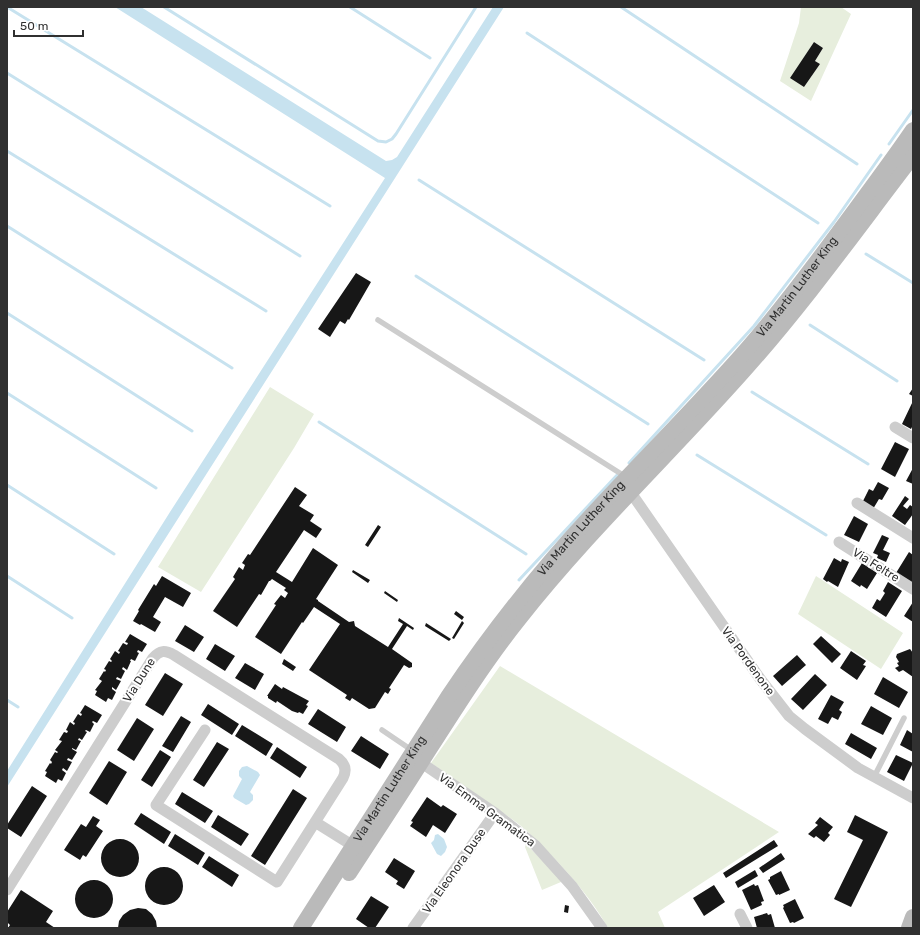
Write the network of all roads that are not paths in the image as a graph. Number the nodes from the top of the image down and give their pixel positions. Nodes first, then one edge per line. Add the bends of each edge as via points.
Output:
1 (913, 130) edge
2 (907, 161) edge
3 (378, 320) dead end
4 (896, 426) dead end
5 (913, 438) edge
6 (627, 484) junction
7 (857, 503) dead end
8 (913, 538) edge
9 (839, 542) dead end
10 (913, 589) edge
11 (904, 718) dead end
12 (205, 730) dead end
13 (382, 730) dead end
14 (418, 756) junction
15 (874, 777) junction
16 (384, 798) junction
17 (913, 798) edge
18 (494, 813) junction
19 (315, 822) junction
20 (347, 842) junction
21 (7, 890) edge
22 (319, 899) junction
23 (740, 914) dead end
24 (913, 917) edge
25 (301, 928) edge
26 (313, 928) edge
27 (413, 928) edge
28 (602, 928) edge
29 (747, 928) edge
30 (909, 928) edge

1 - 2 main road, Via Martin Luther King
2 - 6 main road, Via Martin Luther King via 802,302 748,367 676,445
3 - 6 lane
4 - 5 street
6 - 14 main road, Via Martin Luther King via 489,658
6 - 15 street, Via Pordenone via 761,680 790,716 858,768
7 - 8 street
9 - 10 street, Via Feltre
11 - 15 lane
12 - 19 street, Via Dune via 156,805 277,882
13 - 14 lane
14 - 16 main road, Via Martin Luther King
14 - 18 street, Via Emma Gramatica via 426,766
14 - 26 main road, Via Martin Luther King
15 - 17 street, Via Pordenone
16 - 20 street via 364,818
16 - 22 main road, Via Martin Luther King
18 - 27 street, Via Eleonora Duse
18 - 28 street, Via Emma Gramatica via 535,844 572,886
19 - 20 street
19 - 21 street, Via Dune via 345,774 342,761 163,650 153,658
20 - 22 street
22 - 25 main road, Via Martin Luther King
23 - 29 street
24 - 30 main road

